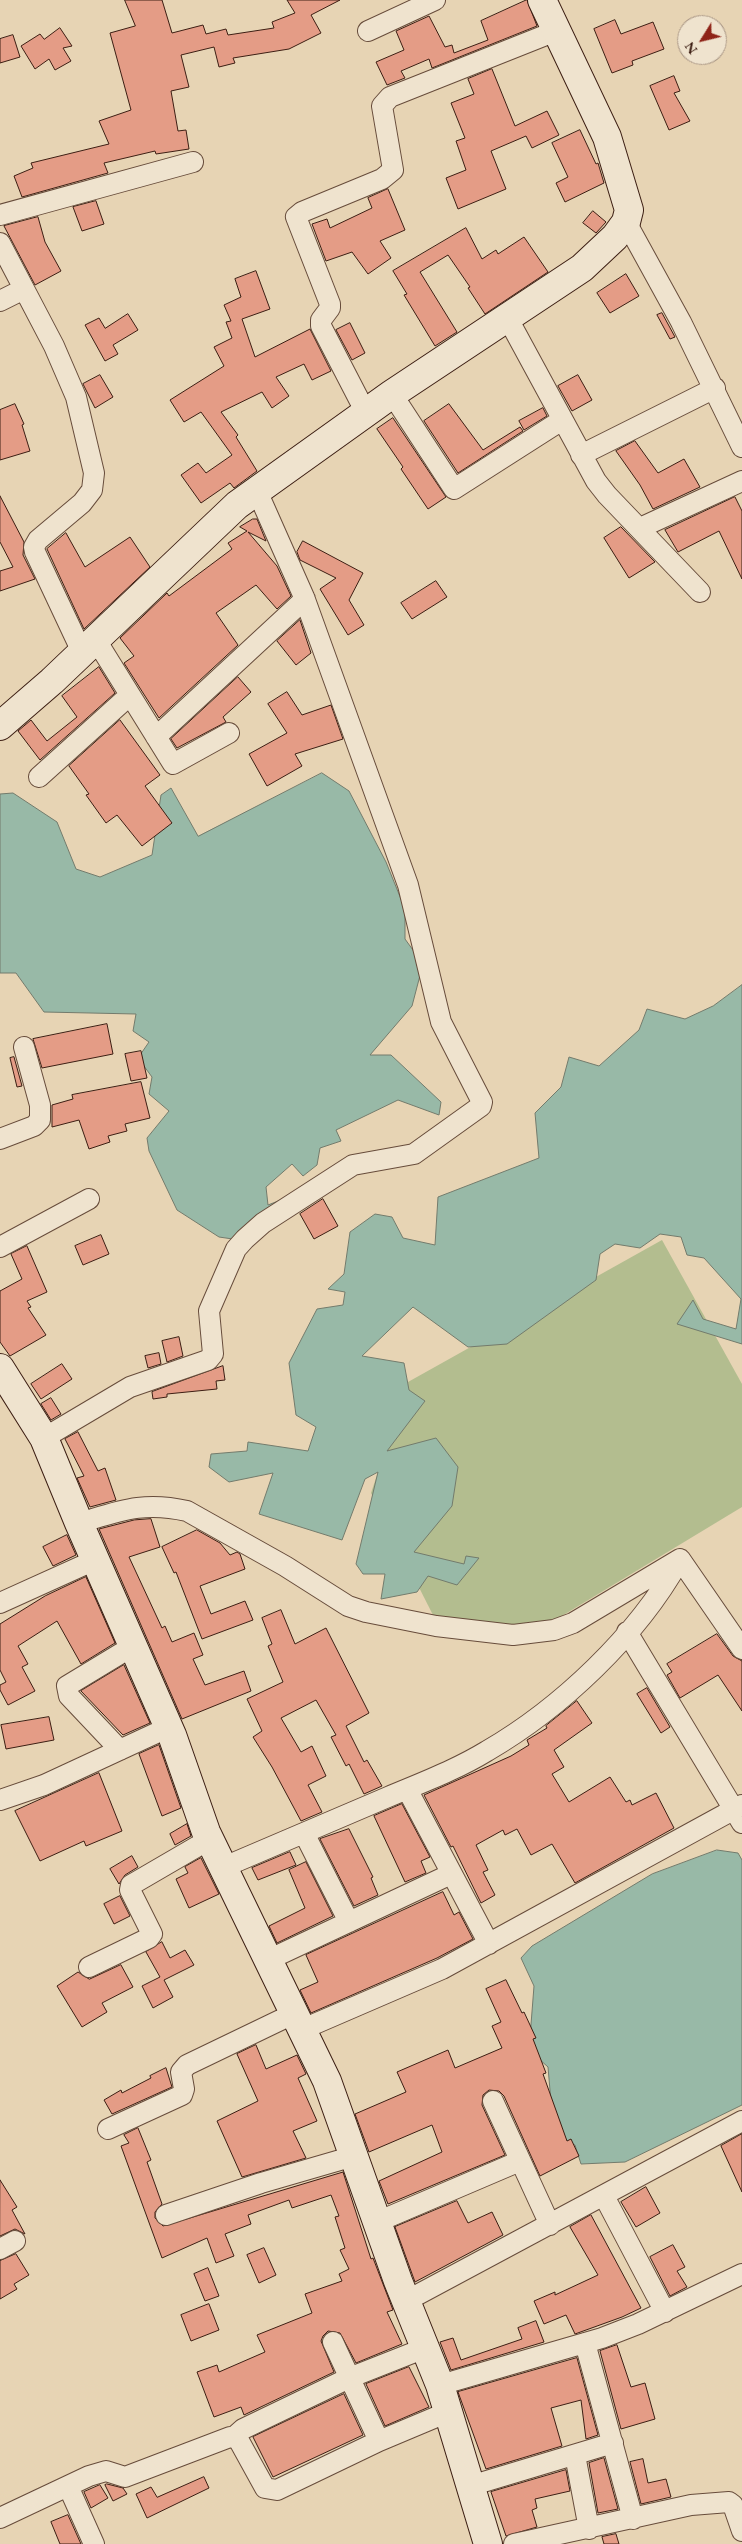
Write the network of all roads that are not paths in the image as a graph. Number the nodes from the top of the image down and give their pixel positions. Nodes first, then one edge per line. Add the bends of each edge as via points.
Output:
1 (435, 0) edge
2 (542, 0) edge
3 (368, 31) dead end
4 (556, 31) junction
5 (193, 162) dead end
6 (0, 215) edge
7 (626, 222) junction
8 (0, 243) edge
9 (24, 289) junction
10 (0, 301) edge
11 (507, 317) junction
12 (715, 388) junction
13 (392, 394) junction
14 (366, 413) junction
15 (562, 420) junction
16 (742, 447) edge
17 (581, 455) junction
18 (742, 481) edge
19 (257, 491) junction
20 (640, 528) junction
21 (700, 592) dead end
22 (305, 599) junction
23 (89, 646) junction
24 (130, 695) junction
25 (0, 726) edge
26 (229, 733) dead end
27 (156, 737) junction
28 (39, 777) dead end
29 (24, 1047) dead end
30 (0, 1139) edge
31 (89, 1199) dead end
32 (0, 1247) edge
33 (0, 1368) edge
34 (44, 1438) junction
35 (79, 1523) junction
36 (681, 1556) junction
37 (96, 1560) junction
38 (0, 1603) edge
39 (627, 1632) junction
40 (133, 1646) junction
41 (742, 1649) edge
42 (167, 1728) junction
43 (120, 1750) junction
44 (406, 1789) junction
45 (0, 1800) edge
46 (739, 1813) edge
47 (304, 1833) junction
48 (210, 1839) junction
49 (224, 1867) junction
50 (451, 1874) junction
51 (349, 1922) junction
52 (488, 1944) junction
53 (270, 1959) junction
54 (89, 1967) dead end
55 (299, 2021) junction
56 (492, 2101) dead end
57 (742, 2121) edge
58 (108, 2129) dead end
59 (354, 2156) junction
60 (520, 2162) junction
61 (604, 2196) junction
62 (166, 2216) dead end
63 (377, 2222) junction
64 (550, 2225) junction
65 (742, 2274) edge
66 (406, 2301) junction
67 (665, 2312) junction
68 (333, 2342) dead end
69 (585, 2343) junction
70 (425, 2348) junction
71 (349, 2378) junction
72 (440, 2385) junction
73 (448, 2412) junction
74 (234, 2437) junction
75 (379, 2441) junction
76 (613, 2443) junction
77 (575, 2455) junction
78 (68, 2486) junction
79 (470, 2486) junction
80 (0, 2518) edge
81 (634, 2519) junction
82 (589, 2529) junction
83 (742, 2531) edge
84 (484, 2543) edge
85 (94, 2544) edge
86 (514, 2544) edge

1 - 3 street
2 - 4 main road
4 - 7 main road via 607,137 629,210
4 - 14 street via 390,97 382,106 393,170 382,179 296,217 330,304 321,326
5 - 6 street
7 - 11 main road via 582,268
7 - 12 street
8 - 9 street
9 - 10 street
9 - 23 street via 76,397 94,473 92,490 82,503 38,540 34,552
11 - 13 main road
11 - 15 street
12 - 16 street
12 - 17 street
13 - 14 main road
13 - 15 street via 454,489
14 - 19 main road
15 - 17 street
17 - 20 street via 607,495
18 - 20 street
19 - 22 street
19 - 23 main road via 237,505
20 - 21 street
22 - 27 street
22 - 34 street via 408,885 441,1022 482,1102 419,1152 352,1165 245,1238 236,1249 209,1311 213,1354 208,1360 130,1387
23 - 24 street
23 - 25 main road
24 - 27 street
24 - 28 street
26 - 27 street via 175,764
29 - 30 street via 40,1105 40,1120 34,1126
31 - 32 street
33 - 34 main road
34 - 35 main road
35 - 36 street via 135,1506 187,1511 348,1606 436,1626 513,1635 545,1632 573,1623
35 - 37 main road
36 - 39 street via 661,1593
36 - 41 street
37 - 38 street
37 - 40 main road
39 - 44 street via 603,1661 534,1720 487,1752
39 - 46 street
40 - 42 main road
40 - 43 street via 67,1686 69,1696
42 - 43 street
42 - 48 main road
43 - 45 street via 44,1785
44 - 47 street
44 - 50 street
46 - 52 street
47 - 49 street
47 - 51 street
48 - 49 main road
48 - 54 street via 131,1885 130,1890 152,1934
49 - 53 main road
50 - 51 street
50 - 52 street
51 - 53 street
52 - 55 street via 442,1969
53 - 55 main road
55 - 58 street via 187,2065 181,2072 182,2094
55 - 59 main road via 327,2081
56 - 60 street
57 - 61 street
59 - 62 street via 261,2183
59 - 63 main road
60 - 63 street
60 - 64 street
61 - 64 street
61 - 67 street
63 - 66 main road
64 - 66 street
65 - 67 street
66 - 70 main road
67 - 69 street
68 - 71 street
69 - 72 street
69 - 76 street
70 - 71 street
70 - 72 main road
71 - 74 street via 243,2428
71 - 75 street
72 - 73 main road
73 - 75 street
73 - 79 main road
74 - 75 street via 265,2488 272,2490 322,2470
74 - 78 street via 125,2477 103,2471
76 - 77 street
76 - 81 street
77 - 79 street
77 - 82 street
78 - 80 street
78 - 85 street
79 - 84 main road
81 - 82 street
81 - 83 street via 691,2505 729,2502 734,2507
82 - 86 street

